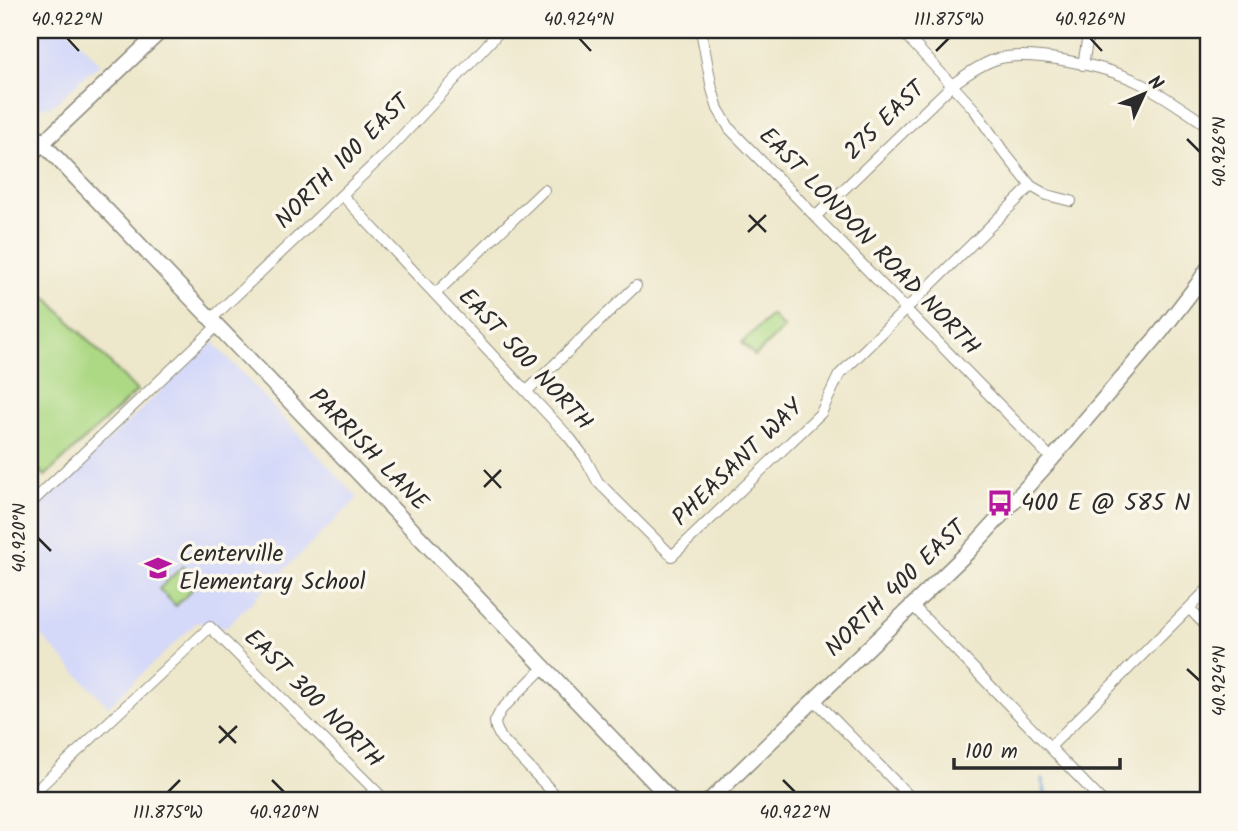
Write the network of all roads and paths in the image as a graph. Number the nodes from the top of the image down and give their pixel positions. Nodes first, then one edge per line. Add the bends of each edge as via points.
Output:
1 (162, 30) edge
2 (501, 30) edge
3 (701, 30) edge
4 (901, 30) edge
5 (1089, 30) edge
6 (1083, 65) junction
7 (953, 84) junction
8 (1208, 126) edge
9 (30, 130) edge
10 (42, 143) junction
11 (30, 155) edge
12 (1031, 186) junction
13 (544, 190) dead end
14 (342, 195) junction
15 (1071, 201) dead end
16 (815, 217) junction
17 (1208, 268) edge
18 (636, 286) dead end
19 (435, 294) junction
20 (905, 310) junction
21 (214, 323) junction
22 (527, 391) junction
23 (1052, 459) junction
24 (30, 504) edge
25 (672, 556) joint
26 (1208, 589) edge
27 (914, 606) junction
28 (1189, 608) junction
29 (1208, 628) edge
30 (544, 667) junction
31 (814, 699) junction
32 (1050, 747) junction
33 (375, 790) junction
34 (30, 796) edge
35 (363, 801) edge
36 (386, 801) edge
37 (561, 801) edge
38 (672, 801) edge
39 (709, 801) edge
40 (914, 801) edge
41 (1102, 801) edge

1 - 10 street
2 - 14 street, NORTH 100 EAST
3 - 16 street, EAST LONDON ROAD NORTH via 712,89 730,129
4 - 7 street
5 - 6 street
6 - 7 street, 275 EAST via 1023,55 996,59
6 - 8 street, 275 EAST via 1139,82
7 - 12 street
7 - 16 street, 275 EAST
9 - 10 street, PARRISH LANE
10 - 11 street
10 - 21 street, PARRISH LANE
12 - 15 street
12 - 20 street, PHEASANT WAY
13 - 19 street
14 - 19 street, EAST 500 NORTH
14 - 21 street, NORTH 100 EAST
16 - 20 street, EAST LONDON ROAD NORTH
17 - 23 street, NORTH 400 EAST via 1160,333
18 - 22 street
19 - 22 street, EAST 500 NORTH
20 - 23 street, EAST LONDON ROAD NORTH
20 - 25 street, PHEASANT WAY via 839,375 821,412
21 - 24 street, NORTH 100 EAST
21 - 30 street, PARRISH LANE
22 - 25 street, EAST 500 NORTH via 569,437 598,482
23 - 27 street, NORTH 400 EAST
26 - 28 street
27 - 31 street, NORTH 400 EAST
27 - 32 street
28 - 29 street
28 - 32 street
30 - 37 street via 504,706 495,722 504,742
30 - 38 street, PARRISH LANE
31 - 39 street, NORTH 400 EAST
31 - 40 street
32 - 41 street
33 - 34 street, EAST 300 NORTH via 210,627
33 - 35 street
33 - 36 street, EAST 300 NORTH

